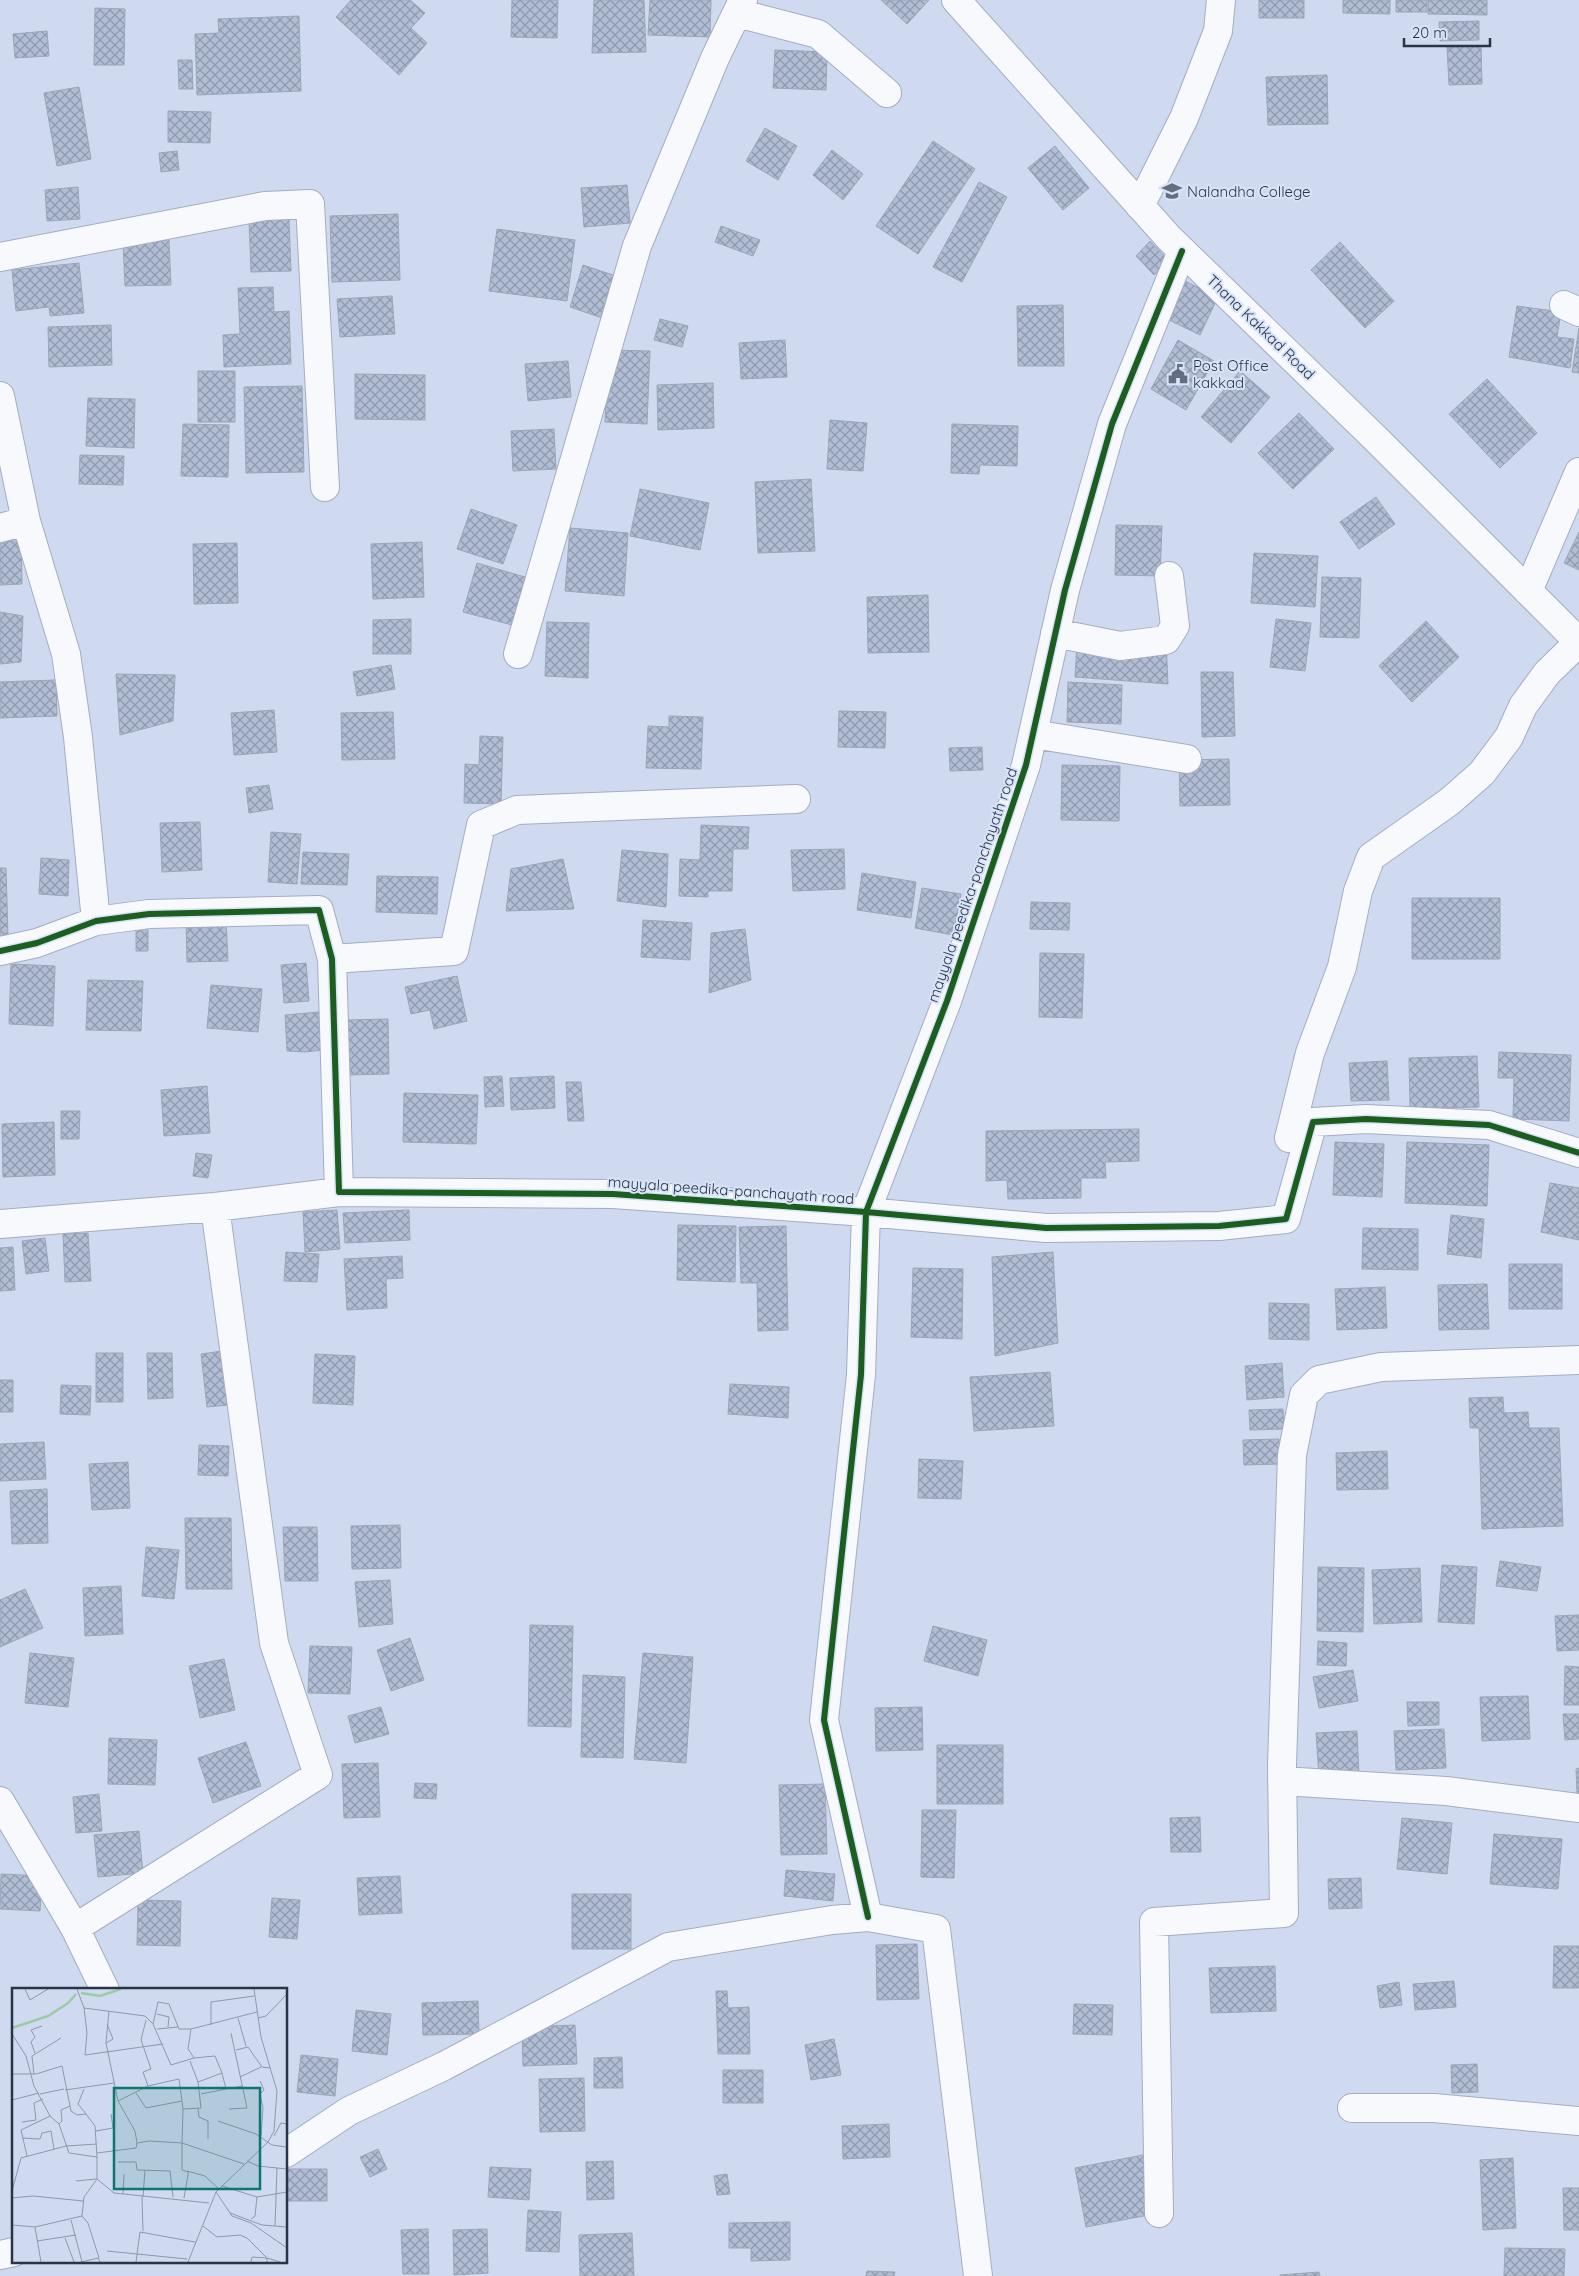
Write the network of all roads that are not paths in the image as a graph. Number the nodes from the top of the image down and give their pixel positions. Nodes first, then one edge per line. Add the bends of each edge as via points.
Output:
1 (956, 0) edge
2 (1221, 0) edge
3 (740, 7) edge
4 (887, 93) dead end
5 (1140, 206) junction
6 (1182, 251) junction
7 (0, 257) edge
8 (0, 396) edge
9 (1579, 472) edge
10 (325, 487) dead end
11 (13, 525) edge
12 (1169, 576) dead end
13 (1528, 592) junction
14 (1055, 633) junction
15 (1579, 642) edge
16 (518, 654) dead end
17 (1033, 734) junction
18 (1187, 759) dead end
19 (796, 799) dead end
20 (96, 921) junction
21 (0, 951) edge
22 (332, 959) junction
23 (1313, 1122) junction
24 (1579, 1153) edge
25 (339, 1192) junction
26 (215, 1207) junction
27 (866, 1212) junction
28 (0, 1224) edge
29 (1579, 1360) edge
30 (1282, 1781) junction
31 (0, 1801) edge
32 (1579, 1808) edge
33 (868, 1917) junction
34 (76, 1928) junction
35 (104, 1988) edge
36 (1352, 2108) dead end
37 (1579, 2121) edge
38 (288, 2152) edge
39 (1159, 2213) dead end
40 (978, 2276) edge

1 - 5 street, Thana Kakkad Road
2 - 5 street via 1218,31 1184,118
3 - 4 street via 818,34
3 - 16 street via 714,58 637,246
5 - 6 street, Thana Kakkad Road
6 - 13 street, Thana Kakkad Road
6 - 14 street, mayyala peedika-panchayath road via 1112,424
7 - 10 street via 264,206 310,204
8 - 11 street
9 - 13 street
11 - 20 street via 66,654 78,737
12 - 14 street via 1174,626 1166,640 1120,646
13 - 15 street, Thana Kakkad Road
14 - 17 street, mayyala peedika-panchayath road
15 - 23 street via 1547,673 1523,706 1510,737 1482,773 1449,802 1371,857 1358,891 1342,967 1310,1053 1289,1138
17 - 18 street
17 - 27 street, mayyala peedika-panchayath road via 1026,765 947,1001
19 - 22 street via 518,810 482,825 454,951
20 - 21 street via 37,943
20 - 22 street via 149,914 320,910
22 - 25 street
23 - 24 street via 1366,1119 1489,1125
23 - 27 street via 1286,1218 1219,1226 1046,1228
25 - 26 street, mayyala peedika-panchayath road
25 - 27 street, mayyala peedika-panchayath road via 613,1194
26 - 28 street, mayyala peedika-panchayath road
26 - 34 street via 274,1643 318,1775
27 - 33 street via 861,1375 824,1720
29 - 30 street via 1381,1367 1318,1380 1304,1395 1292,1455
30 - 32 street via 1446,1790
30 - 39 street via 1284,1913 1154,1922
31 - 34 street
33 - 38 street via 668,1947 444,2066 349,2111
33 - 40 street via 936,1929
34 - 35 street
36 - 37 street via 1434,2108

